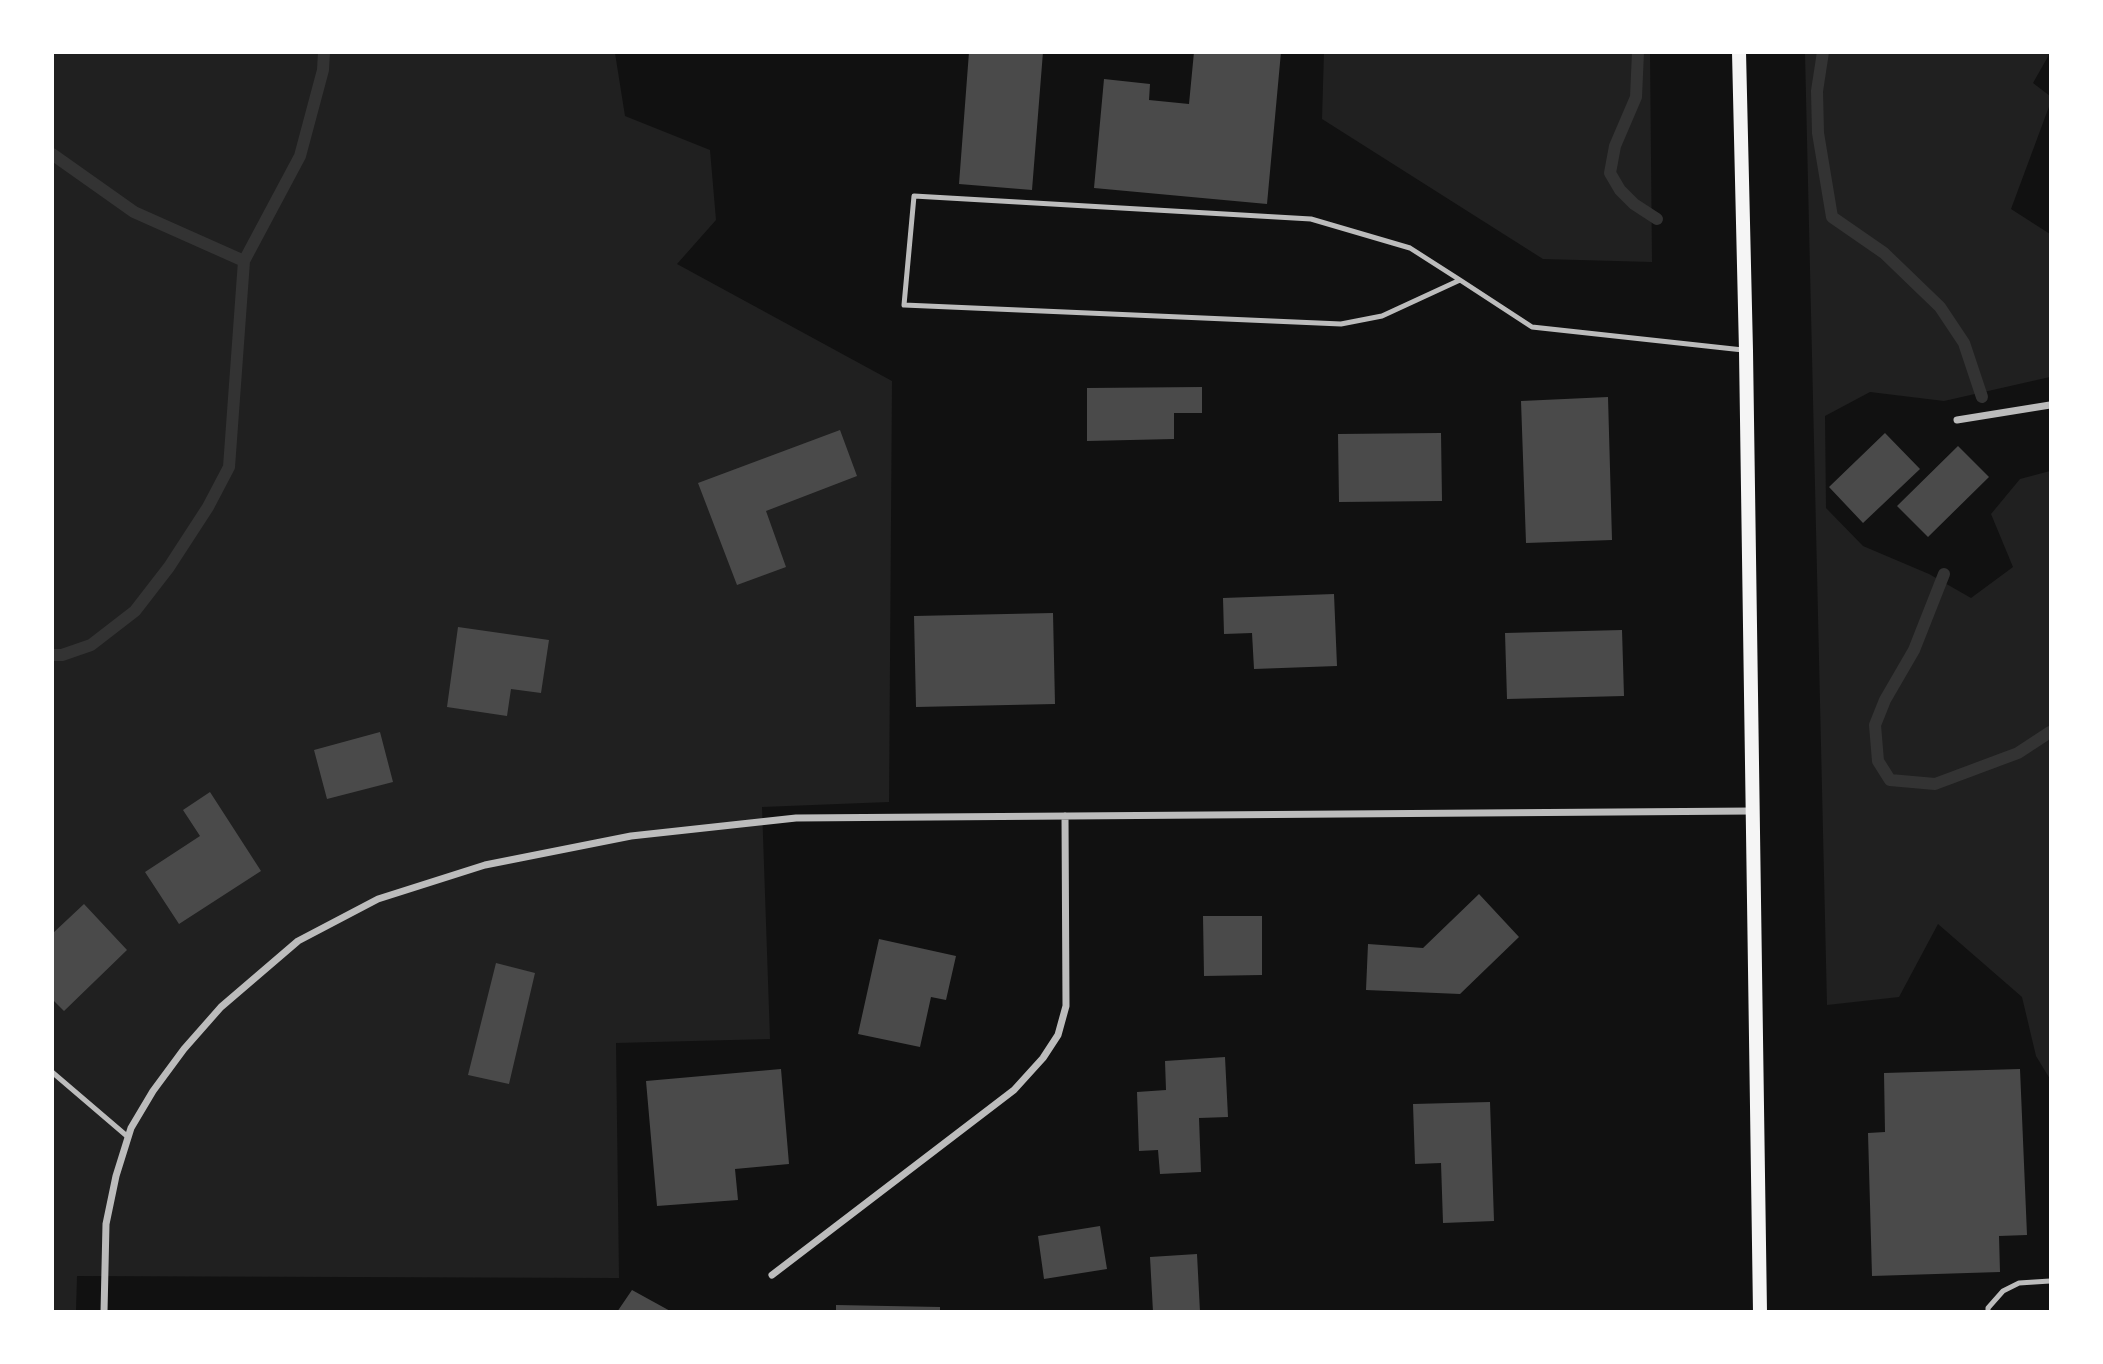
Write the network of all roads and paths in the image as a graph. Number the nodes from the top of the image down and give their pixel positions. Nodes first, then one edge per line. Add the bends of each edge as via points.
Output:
1 (1739, 52) edge
2 (1460, 280) junction
3 (1746, 351) junction
4 (2050, 405) edge
5 (1957, 420) dead end
6 (1752, 811) junction
7 (1065, 816) junction
8 (52, 1072) edge
9 (128, 1137) junction
10 (772, 1275) dead end
11 (2050, 1281) edge
12 (104, 1311) edge
13 (1760, 1311) edge
14 (1988, 1311) edge

1 - 3 main road
2 - 2 lane via 1410,248 1311,219 914,196 904,305 1341,324 1382,316
2 - 3 lane via 1532,327
3 - 6 main road
4 - 5 street
6 - 7 street
6 - 13 main road
7 - 9 street via 796,818 631,836 485,864 378,899 298,941 221,1007 153,1091
7 - 10 street via 1066,1006 1058,1035 1014,1090
8 - 9 lane
9 - 12 street via 106,1224
11 - 14 lane via 2020,1283 2003,1292

